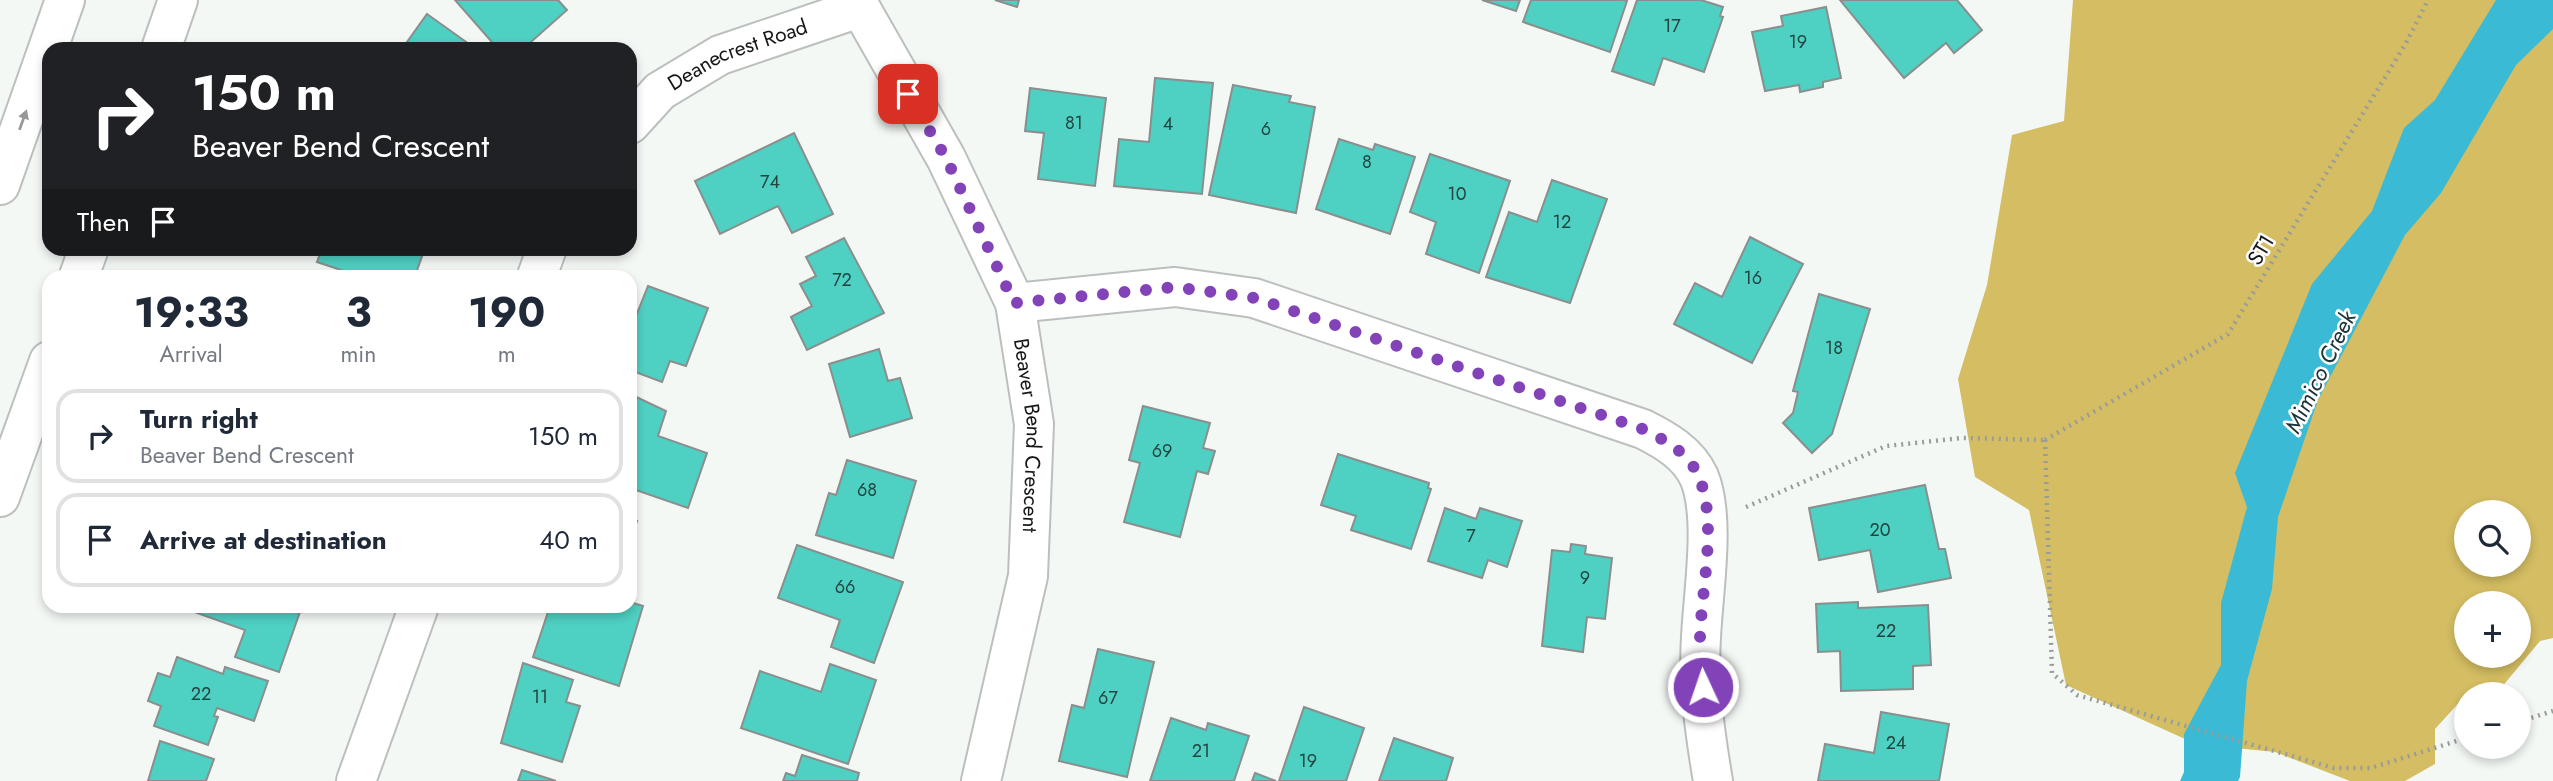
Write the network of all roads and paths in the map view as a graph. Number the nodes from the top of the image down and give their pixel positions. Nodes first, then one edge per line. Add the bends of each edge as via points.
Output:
1 (65, 0) edge
2 (178, 0) edge
3 (2428, 0) edge
4 (858, 4) edge
5 (50, 42) edge
6 (163, 42) edge
7 (42, 65) edge
8 (637, 116) edge
9 (0, 185) edge
10 (1014, 303) junction
11 (42, 380) edge
12 (2045, 440) junction
13 (0, 497) edge
14 (1738, 508) dead end
15 (416, 613) edge
16 (2553, 711) edge
17 (2531, 718) edge
18 (2454, 742) edge
19 (356, 781) edge
20 (981, 781) edge
21 (1713, 781) edge

5 -> 1 main road
2 - 6 main road
3 - 12 path, ST1 via 2228,334
4 - 8 main road, Deanecrest Road via 720,55 660,91
4 - 10 main road, Beaver Bend Crescent via 946,158
9 -> 7 main road
10 - 20 main road, Beaver Bend Crescent via 1034,424 1028,576
10 - 21 main road via 1175,287 1255,298 1668,441 1699,477 1705,503 1706,576 1700,639
11 - 13 main road
12 - 14 path via 1962,438 1886,446 1758,504
12 - 18 path via 2052,673 2077,695 2334,768 2371,768
15 - 19 main road
16 - 17 path

